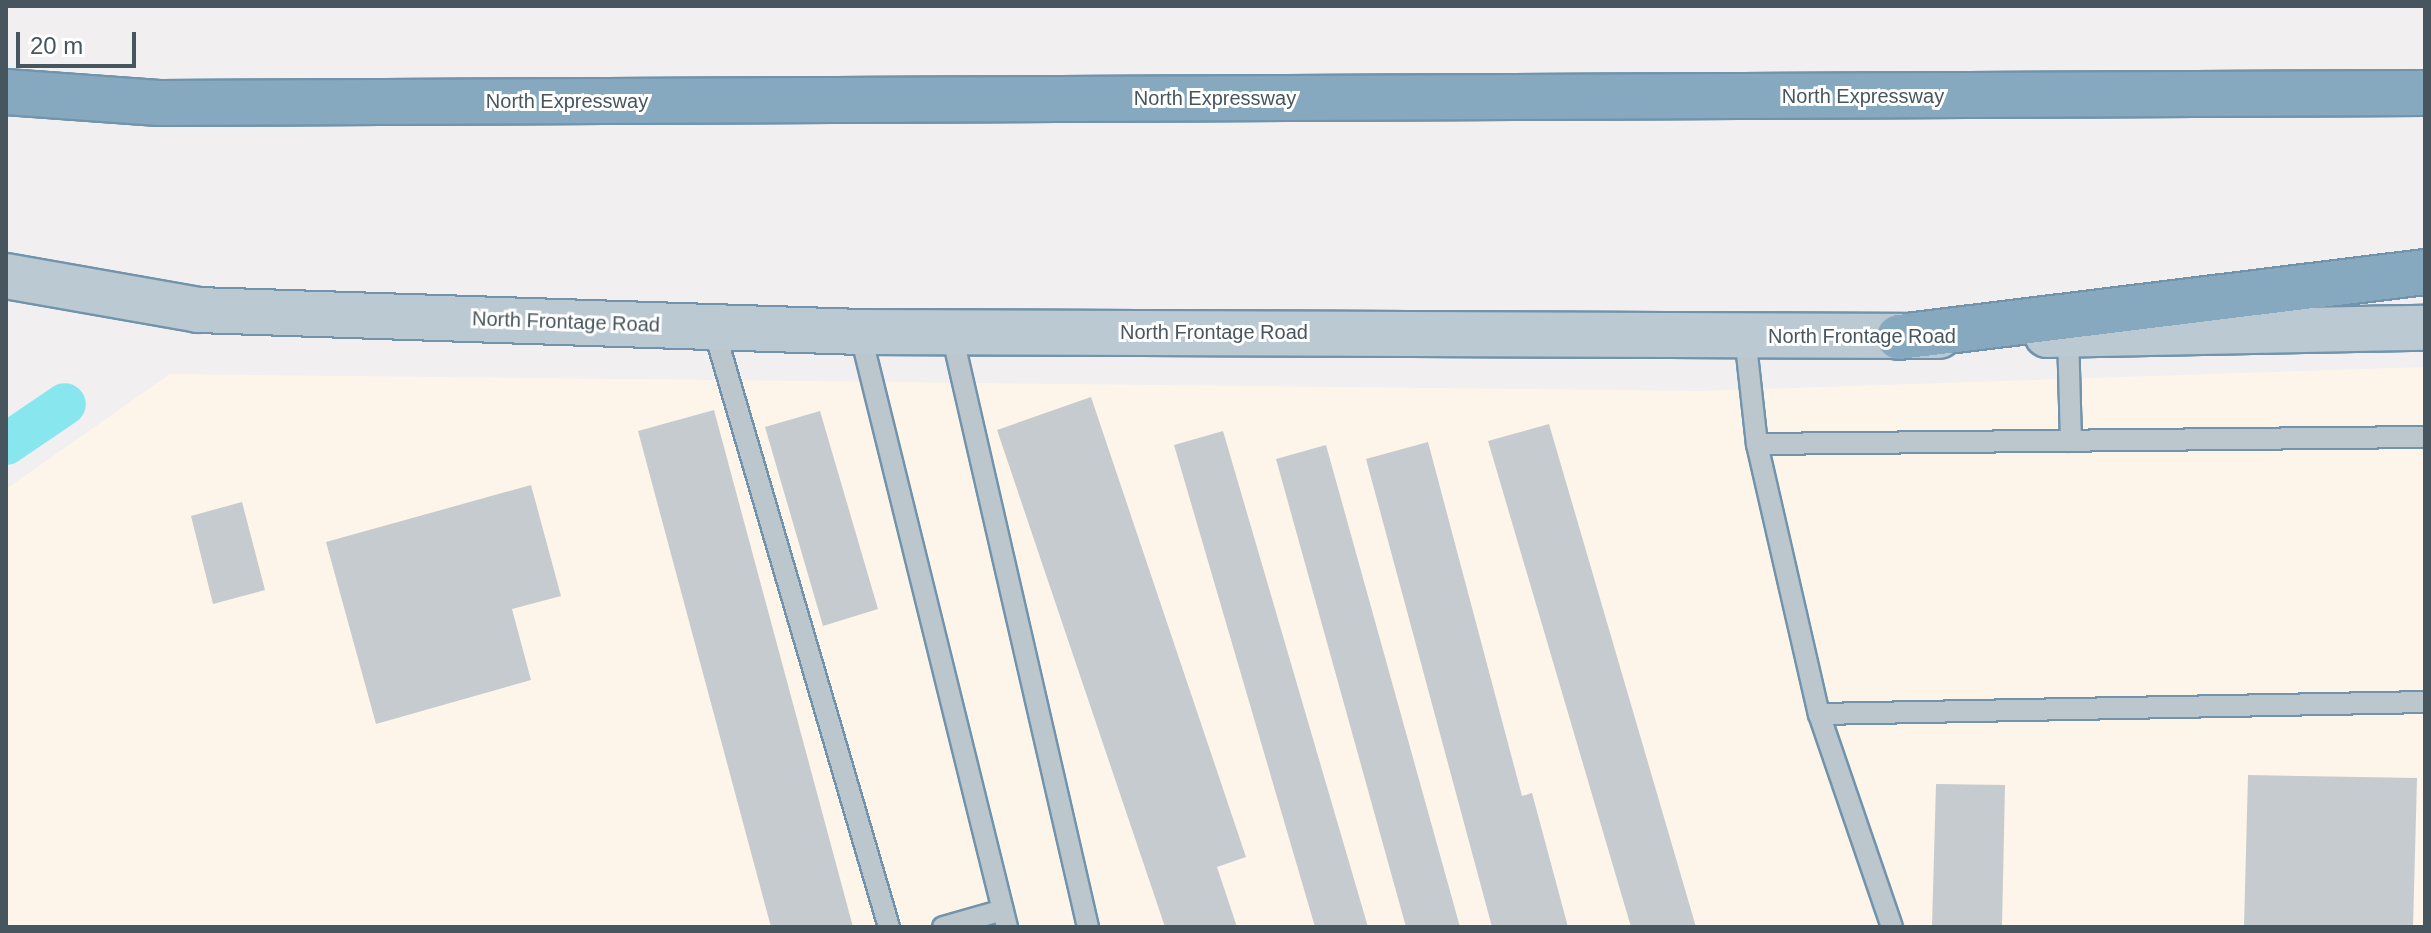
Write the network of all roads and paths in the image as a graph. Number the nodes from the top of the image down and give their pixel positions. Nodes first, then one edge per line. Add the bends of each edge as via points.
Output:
1 (6, 92) edge
2 (2425, 93) edge
3 (2425, 272) edge
4 (6, 276) edge
5 (713, 326) junction
6 (2425, 328) edge
7 (951, 330) junction
8 (860, 332) junction
9 (2068, 334) junction
10 (1745, 336) junction
11 (1899, 337) junction
12 (2425, 437) edge
13 (2071, 441) junction
14 (1757, 444) junction
15 (2425, 702) edge
16 (1819, 714) junction
17 (1005, 918) edge
18 (889, 927) edge
19 (943, 927) edge
20 (1088, 927) edge
21 (1892, 927) edge

1 - 2 highway, North Expressway via 159,103
3 - 11 highway
4 - 5 main road, North Frontage Road via 198,310
5 - 8 main road, North Frontage Road
5 - 18 lane
6 - 9 main road, North Frontage Road
7 - 8 main road, North Frontage Road
7 - 10 main road, North Frontage Road
7 - 20 lane
8 - 17 lane
9 - 11 main road, North Frontage Road
9 - 13 lane
10 - 11 main road, North Frontage Road
10 - 14 lane
12 - 13 lane
13 - 14 lane
14 - 16 lane
15 - 16 lane
16 - 21 lane
17 - 19 lane

